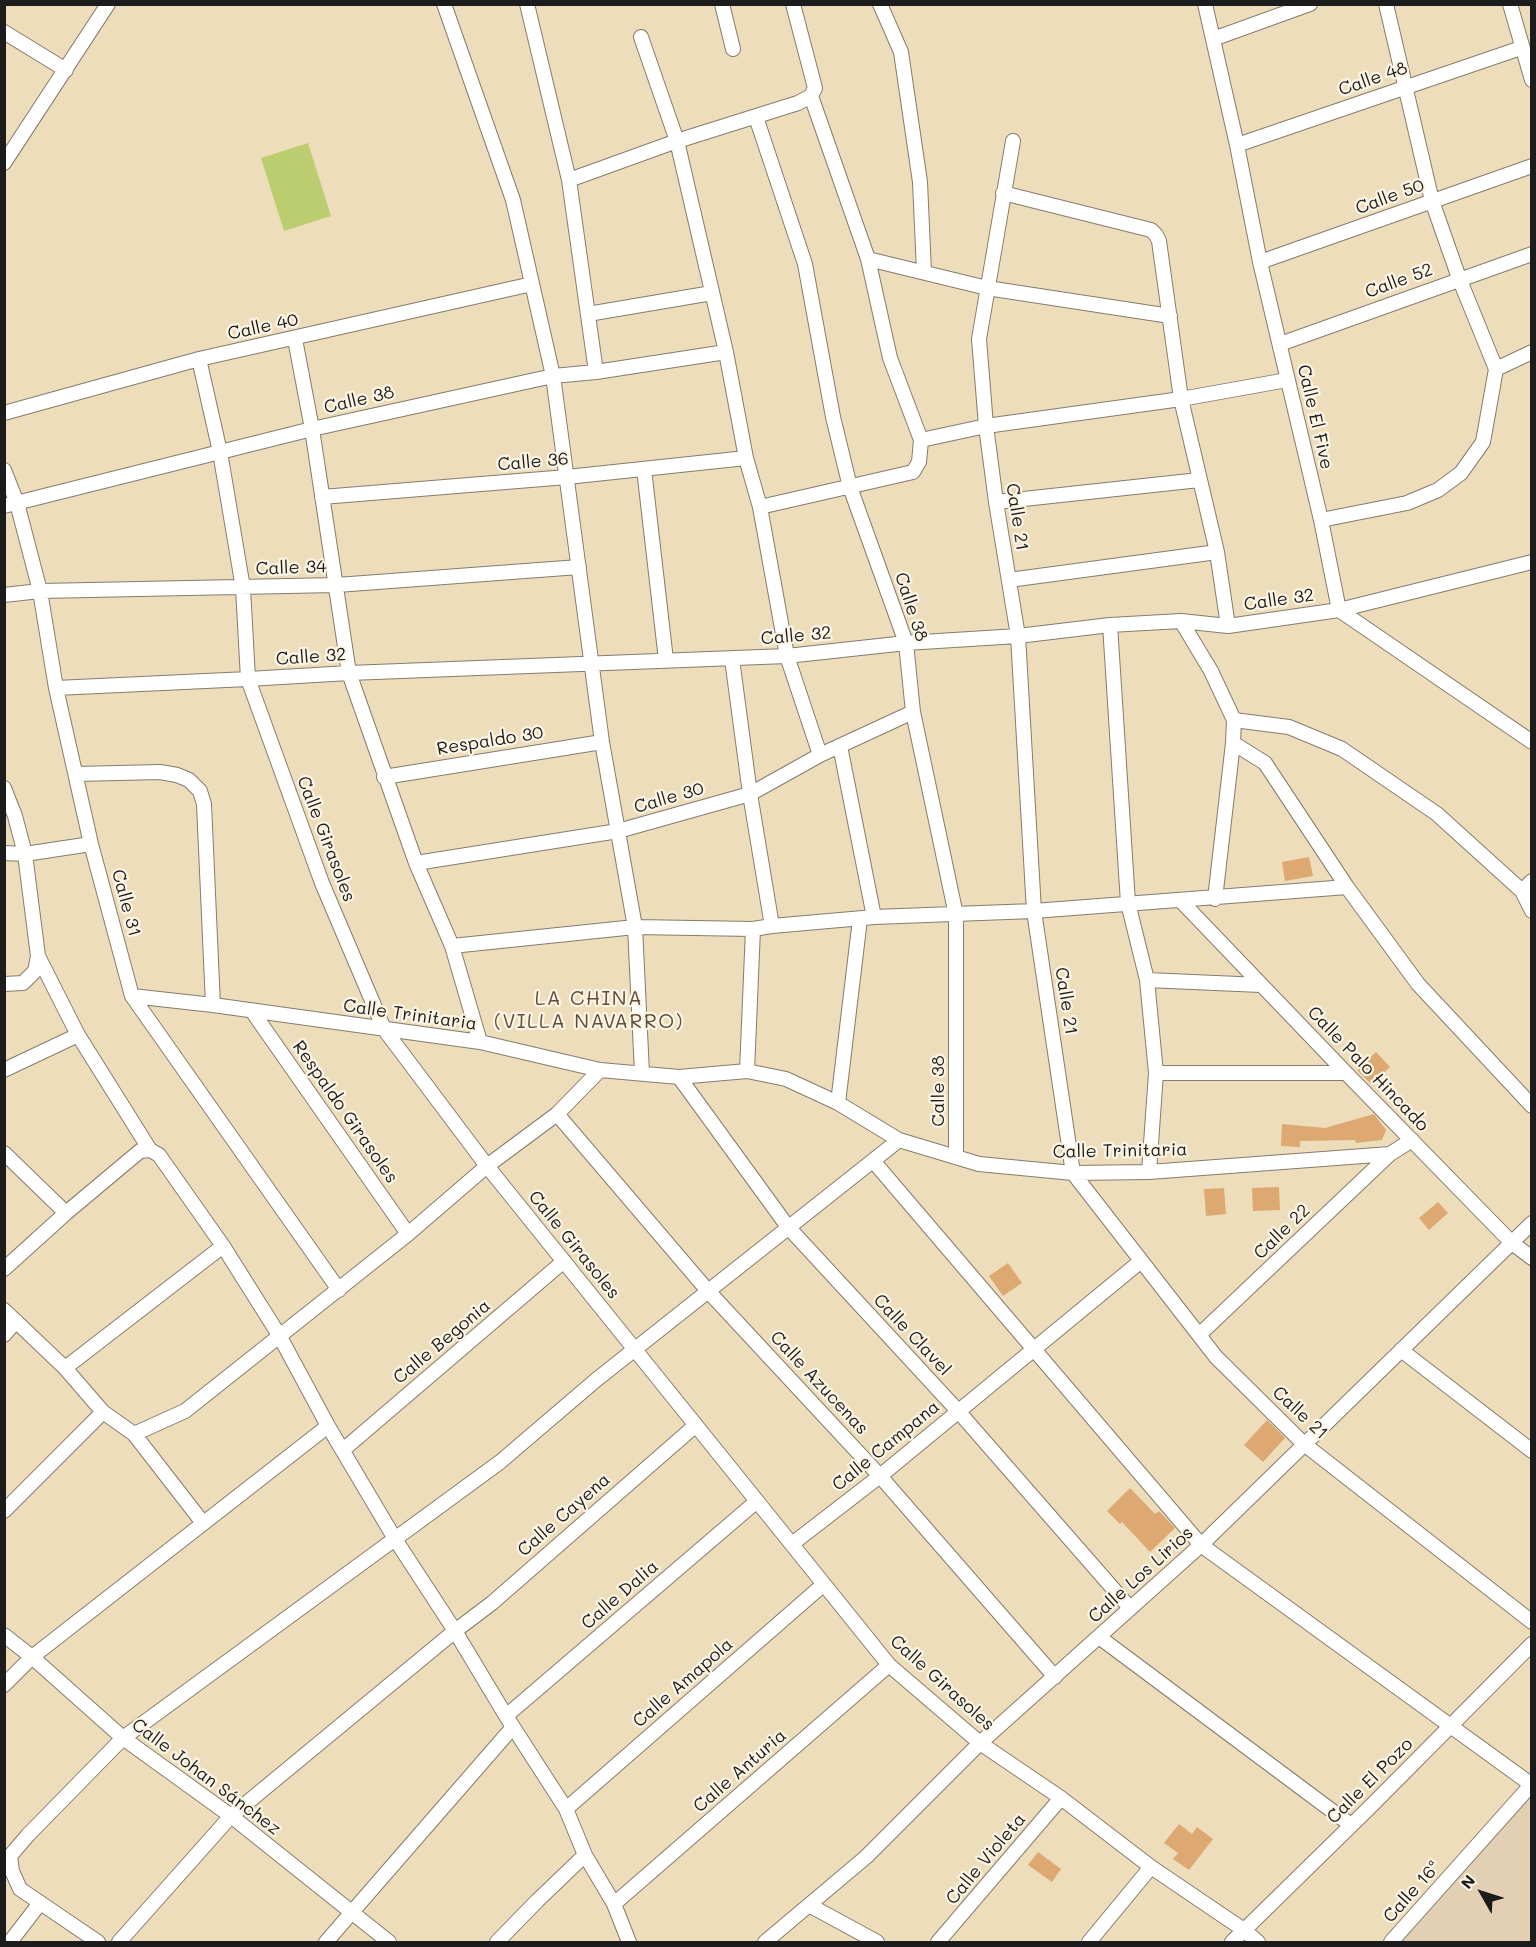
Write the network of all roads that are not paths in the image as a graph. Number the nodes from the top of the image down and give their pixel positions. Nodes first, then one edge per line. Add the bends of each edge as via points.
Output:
1 (108, 4) edge
2 (444, 4) edge
3 (527, 4) edge
4 (722, 4) edge
5 (793, 4) edge
6 (880, 4) edge
7 (1206, 4) edge
8 (1310, 4) edge
9 (1386, 4) edge
10 (1510, 4) edge
11 (4, 32) edge
12 (641, 37) dead end
13 (1213, 39) junction
14 (1521, 48) junction
15 (733, 49) dead end
16 (66, 70) junction
17 (1532, 80) edge
18 (1406, 87) junction
19 (811, 96) junction
20 (756, 117) junction
21 (677, 141) junction
22 (1013, 141) dead end
23 (1237, 145) junction
24 (4, 163) edge
25 (1532, 166) edge
26 (570, 180) junction
27 (1003, 193) junction
28 (1432, 201) junction
29 (1532, 254) edge
30 (868, 259) junction
31 (1260, 262) junction
32 (924, 272) junction
33 (1459, 278) junction
34 (532, 284) junction
35 (987, 288) junction
36 (712, 293) junction
37 (588, 314) junction
38 (1170, 316) junction
39 (295, 339) junction
40 (1280, 344) junction
41 (726, 352) junction
42 (1532, 352) edge
43 (199, 359) junction
44 (1496, 369) junction
45 (596, 372) junction
46 (553, 376) junction
47 (1287, 380) junction
48 (1181, 399) junction
49 (4, 413) edge
50 (986, 426) junction
51 (312, 429) junction
52 (921, 440) junction
53 (220, 452) junction
54 (746, 458) junction
55 (4, 470) edge
56 (644, 470) junction
57 (567, 477) junction
58 (1199, 480) junction
59 (850, 487) junction
60 (322, 497) junction
61 (996, 502) junction
62 (11, 504) edge
63 (760, 507) junction
64 (1321, 520) junction
65 (1217, 552) junction
66 (1530, 566) edge
67 (579, 567) junction
68 (1009, 580) junction
69 (337, 585) junction
70 (243, 588) junction
71 (40, 591) junction
72 (4, 595) edge
73 (1339, 610) junction
74 (1181, 621) junction
75 (1110, 625) junction
76 (1228, 626) junction
77 (1018, 636) junction
78 (906, 643) junction
79 (787, 656) junction
80 (732, 659) junction
81 (666, 660) junction
82 (592, 662) junction
83 (349, 673) junction
84 (248, 679) junction
85 (56, 688) junction
86 (913, 712) junction
87 (1234, 720) junction
88 (602, 742) junction
89 (1532, 742) edge
90 (1233, 743) junction
91 (840, 746) junction
92 (820, 754) junction
93 (76, 774) junction
94 (384, 777) junction
95 (4, 788) edge
96 (750, 794) junction
97 (618, 831) junction
98 (92, 844) junction
99 (4, 853) edge
100 (25, 854) junction
101 (416, 863) junction
102 (1527, 886) edge
103 (1347, 887) junction
104 (1215, 899) junction
105 (1182, 901) junction
106 (1128, 903) junction
107 (1034, 911) junction
108 (1532, 911) edge
109 (956, 915) junction
110 (867, 918) junction
111 (772, 926) junction
112 (635, 927) junction
113 (753, 929) junction
114 (452, 946) junction
115 (38, 956) junction
116 (1147, 980) junction
117 (4, 984) edge
118 (1261, 985) junction
119 (132, 996) junction
120 (213, 1005) junction
121 (252, 1011) junction
122 (384, 1029) junction
123 (78, 1035) junction
124 (480, 1042) junction
125 (4, 1070) edge
126 (600, 1070) junction
127 (747, 1071) junction
128 (642, 1073) junction
129 (1156, 1073) junction
130 (1346, 1073) junction
131 (679, 1077) junction
132 (838, 1102) junction
133 (1532, 1106) edge
134 (556, 1114) junction
135 (899, 1140) junction
136 (1412, 1140) junction
137 (150, 1150) junction
138 (4, 1153) edge
139 (1390, 1154) junction
140 (956, 1157) junction
141 (874, 1162) junction
142 (487, 1166) junction
143 (1149, 1172) junction
144 (1073, 1173) junction
145 (66, 1213) junction
146 (1532, 1223) edge
147 (788, 1227) junction
148 (408, 1234) junction
149 (1512, 1243) junction
150 (223, 1246) junction
151 (1532, 1258) edge
152 (564, 1261) junction
153 (1141, 1261) junction
154 (4, 1269) edge
155 (339, 1290) junction
156 (708, 1291) junction
157 (4, 1310) edge
158 (16, 1321) junction
159 (4, 1335) edge
160 (279, 1335) junction
161 (1199, 1335) junction
162 (1034, 1348) junction
163 (635, 1349) junction
164 (1401, 1350) junction
165 (65, 1368) junction
166 (958, 1411) junction
167 (103, 1412) junction
168 (696, 1425) junction
169 (328, 1426) junction
170 (134, 1434) junction
171 (1304, 1444) junction
172 (343, 1450) junction
173 (1532, 1451) edge
174 (880, 1476) junction
175 (757, 1501) junction
176 (4, 1511) edge
177 (203, 1522) junction
178 (394, 1539) junction
179 (792, 1544) junction
180 (1201, 1545) junction
181 (824, 1584) junction
182 (1130, 1608) junction
183 (1532, 1622) edge
184 (455, 1631) junction
185 (4, 1635) edge
186 (1099, 1637) junction
187 (1532, 1644) edge
188 (32, 1657) junction
189 (889, 1665) junction
190 (1055, 1677) junction
191 (4, 1685) edge
192 (510, 1722) junction
193 (1450, 1727) junction
194 (123, 1738) junction
195 (980, 1743) junction
196 (1531, 1785) edge
197 (1061, 1798) junction
198 (566, 1809) junction
199 (231, 1816) junction
200 (1352, 1825) junction
201 (7, 1853) edge
202 (585, 1855) junction
203 (1151, 1867) junction
204 (40, 1903) junction
205 (614, 1904) junction
206 (809, 1905) junction
207 (351, 1913) junction
208 (1244, 1930) junction
209 (10, 1942) edge
210 (98, 1942) edge
211 (119, 1942) edge
212 (326, 1942) edge
213 (389, 1942) edge
214 (497, 1942) edge
215 (628, 1942) edge
216 (765, 1942) edge
217 (876, 1942) edge
218 (938, 1942) edge
219 (1089, 1942) edge
220 (1232, 1942) edge
221 (1258, 1942) edge
222 (1391, 1942) edge

1 - 16 street
2 - 34 street via 513,200
3 - 26 street
4 - 15 street
5 - 19 street via 815,88
6 - 32 street via 901,52 920,182
7 - 13 street, Calle El Five
8 - 13 street
9 - 18 street
10 - 14 street
11 - 16 street
12 - 21 street
13 - 23 street, Calle El Five
14 - 17 street
14 - 18 street, Calle 48
16 - 24 street
18 - 23 street, Calle 48
18 - 28 street
19 - 20 street
19 - 30 street
20 - 21 street
20 - 59 street, Calle 38 via 804,264
21 - 26 street
21 - 36 street
22 - 27 street, Calle 21
23 - 31 street, Calle El Five
25 - 28 street, Calle 50
26 - 37 street
27 - 35 street, Calle 21
27 - 38 street via 1151,230 1159,241
28 - 31 street, Calle 50
28 - 33 street
29 - 33 street, Calle 52
30 - 32 street
30 - 52 street via 890,358
31 - 40 street, Calle El Five
32 - 35 street
33 - 40 street, Calle 52
33 - 44 street
34 - 39 street, Calle 40
34 - 46 street
35 - 38 street
35 - 50 street, Calle 21 via 979,339
36 - 37 street
36 - 41 street
37 - 45 street
38 - 48 street
39 - 43 street, Calle 40
39 - 51 street
40 - 47 street, Calle El Five
41 - 45 street, Calle 38
41 - 54 street
42 - 44 street
43 - 49 street, Calle 40
43 - 53 street, Calle Girasoles
44 - 64 street via 1484,442 1461,472 1438,490 1407,503
45 - 46 street, Calle 38
46 - 51 street, Calle 38
46 - 57 street
47 - 48 street
47 - 64 street, Calle El Five
48 - 50 street
48 - 58 street
50 - 52 street
50 - 61 street, Calle 21
51 - 53 street, Calle 38
51 - 60 street
52 - 59 street via 919,462 913,472
53 - 62 street, Calle 38
53 - 70 street, Calle Girasoles
54 - 56 street, Calle 36
54 - 63 street
55 - 62 street, Calle 31
56 - 57 street, Calle 36
56 - 81 street
57 - 60 street, Calle 36
57 - 67 street
58 - 61 street
58 - 65 street
59 - 63 street
59 - 78 street, Calle 38
60 - 69 street
61 - 68 street, Calle 21
62 - 71 street, Calle 31
63 - 79 street
64 - 73 street, Calle El Five
65 - 68 street
65 - 76 street
66 - 73 street, Calle 32
67 - 69 street, Calle 34
67 - 82 street
68 - 77 street, Calle 21
69 - 70 street, Calle 34
69 - 83 street
70 - 71 street, Calle 34
70 - 84 street, Calle Girasoles
71 - 72 street, Calle 34
71 - 85 street, Calle 31
73 - 76 street, Calle 32
73 - 89 street
74 - 75 street, Calle 32
74 - 76 street, Calle 32
74 - 87 street
75 - 77 street, Calle 32
75 - 106 street
77 - 78 street, Calle 32
77 - 107 street, Calle 21
78 - 79 street, Calle 32
78 - 86 street, Calle 38
79 - 80 street, Calle 32
79 - 92 street
80 - 81 street, Calle 32
80 - 96 street
81 - 82 street, Calle 32
82 - 83 street, Calle 32
82 - 88 street
83 - 84 street, Calle 32
83 - 94 street
84 - 85 street, Calle 32
84 - 122 street, Calle Girasoles via 322,883
85 - 93 street, Calle 31
86 - 91 street, Calle 30
86 - 109 street, Calle 38
87 - 90 street
87 - 102 street via 1289,727 1342,749 1437,814
88 - 94 street, Respaldo 30
88 - 97 street
90 - 103 street via 1265,763
90 - 104 street
91 - 92 street, Calle 30
91 - 110 street
92 - 96 street, Calle 30
93 - 98 street, Calle 31
93 - 120 street via 160,772 189,780 200,791 204,804
94 - 101 street
95 - 100 street
96 - 97 street, Calle 30
96 - 111 street
97 - 101 street, Calle 30
97 - 112 street
98 - 100 street
98 - 119 street, Calle 31
99 - 100 street
100 - 115 street
101 - 114 street
102 - 108 street
103 - 104 street
103 - 133 street via 1418,984
104 - 105 street
105 - 106 street
105 - 118 street, Calle Palo Hincado
106 - 107 street
106 - 116 street
107 - 109 street
107 - 144 street, Calle 21
109 - 110 street
109 - 140 street, Calle 38
110 - 111 street
110 - 132 street
111 - 113 street
112 - 113 street
112 - 114 street
112 - 128 street
113 - 127 street
114 - 124 street
115 - 117 street via 35,971 23,983
115 - 123 street
116 - 118 street
116 - 129 street
118 - 130 street, Calle Palo Hincado
119 - 120 street, Calle Trinitaria
119 - 155 street, Calle 31
120 - 121 street, Calle Trinitaria
121 - 122 street, Calle Trinitaria
121 - 148 street, Respaldo Girasoles
122 - 124 street, Calle Trinitaria
122 - 142 street, Calle Girasoles
123 - 125 street
123 - 137 street
124 - 126 street, Calle Trinitaria
126 - 128 street, Calle Trinitaria
126 - 134 street
127 - 131 street, Calle Trinitaria
127 - 132 street, Calle Trinitaria via 786,1079
128 - 131 street, Calle Trinitaria
129 - 130 street
129 - 143 street
130 - 136 street, Calle Palo Hincado
131 - 147 street, Calle Clavel
132 - 135 street, Calle Trinitaria
134 - 142 street
134 - 156 street, Calle Azucenas
135 - 140 street, Calle Trinitaria
135 - 141 street
136 - 139 street, Calle Trinitaria
136 - 149 street, Calle Palo Hincado
137 - 145 street via 140,1151
137 - 150 street via 159,1155
138 - 145 street
139 - 143 street, Calle Trinitaria
139 - 161 street, Calle 22
140 - 144 street, Calle Trinitaria via 979,1164
141 - 147 street
141 - 162 street
142 - 148 street
142 - 152 street, Calle Girasoles
143 - 144 street, Calle Trinitaria
144 - 153 street, Calle 21
145 - 154 street
146 - 149 street, Calle Los Lirios
147 - 156 street
147 - 166 street, Calle Clavel
148 - 155 street
149 - 151 street, Calle Palo Hincado
149 - 164 street, Calle Los Lirios
150 - 160 street
150 - 165 street
152 - 163 street, Calle Girasoles
152 - 172 street, Calle Begonia
153 - 161 street, Calle 21
153 - 162 street, Calle Campana
155 - 160 street
156 - 163 street
156 - 174 street, Calle Azucenas
157 - 158 street
158 - 159 street
158 - 165 street
160 - 169 street
160 - 170 street via 185,1411
161 - 171 street, Calle 21 via 1216,1357
162 - 166 street, Calle Campana
162 - 180 street
163 - 168 street, Calle Girasoles
163 - 178 street via 500,1462
164 - 171 street, Calle Los Lirios
164 - 173 street
165 - 167 street
166 - 174 street, Calle Campana
166 - 182 street, Calle Clavel
167 - 170 street
167 - 176 street
168 - 175 street, Calle Girasoles
168 - 184 street, Calle Cayena
169 - 172 street
169 - 177 street
170 - 177 street
171 - 180 street, Calle Los Lirios
171 - 183 street, Calle 21
172 - 178 street
174 - 179 street, Calle Campana
174 - 190 street, Calle Azucenas
175 - 179 street, Calle Girasoles
175 - 192 street, Calle Dalia
177 - 188 street
178 - 184 street
178 - 194 street
179 - 181 street, Calle Girasoles
180 - 182 street, Calle Los Lirios
180 - 193 street
181 - 189 street, Calle Girasoles
181 - 198 street, Calle Amapola
182 - 186 street, Calle Los Lirios
184 - 192 street
184 - 199 street, Calle Cayena
185 - 188 street, Calle Johan Sánchez
186 - 190 street, Calle Los Lirios
186 - 200 street
187 - 193 street, Calle El Pozo
188 - 191 street
188 - 194 street, Calle Johan Sánchez
189 - 195 street, Calle Girasoles
189 - 205 street, Calle Anturia
190 - 195 street, Calle Los Lirios
192 - 198 street
192 - 207 street, Calle Dalia
193 - 196 street
193 - 200 street, Calle El Pozo
194 - 199 street, Calle Johan Sánchez
194 - 201 street
195 - 197 street, Calle Girasoles
195 - 206 street, Calle Los Lirios via 866,1857
196 - 222 street, Calle 16ª
197 - 203 street, Calle Girasoles
197 - 218 street, Calle Violeta
198 - 202 street
199 - 207 street, Calle Johan Sánchez
199 - 211 street, Calle Cayena
200 - 208 street, Calle El Pozo
201 - 204 street via 20,1889
202 - 205 street
202 - 214 street
203 - 208 street, Calle Girasoles
203 - 219 street
204 - 209 street
204 - 210 street
205 - 215 street
206 - 216 street, Calle Los Lirios
206 - 217 street
207 - 212 street, Calle Dalia
207 - 213 street, Calle Johan Sánchez
208 - 220 street, Calle El Pozo
208 - 221 street, Calle Girasoles

